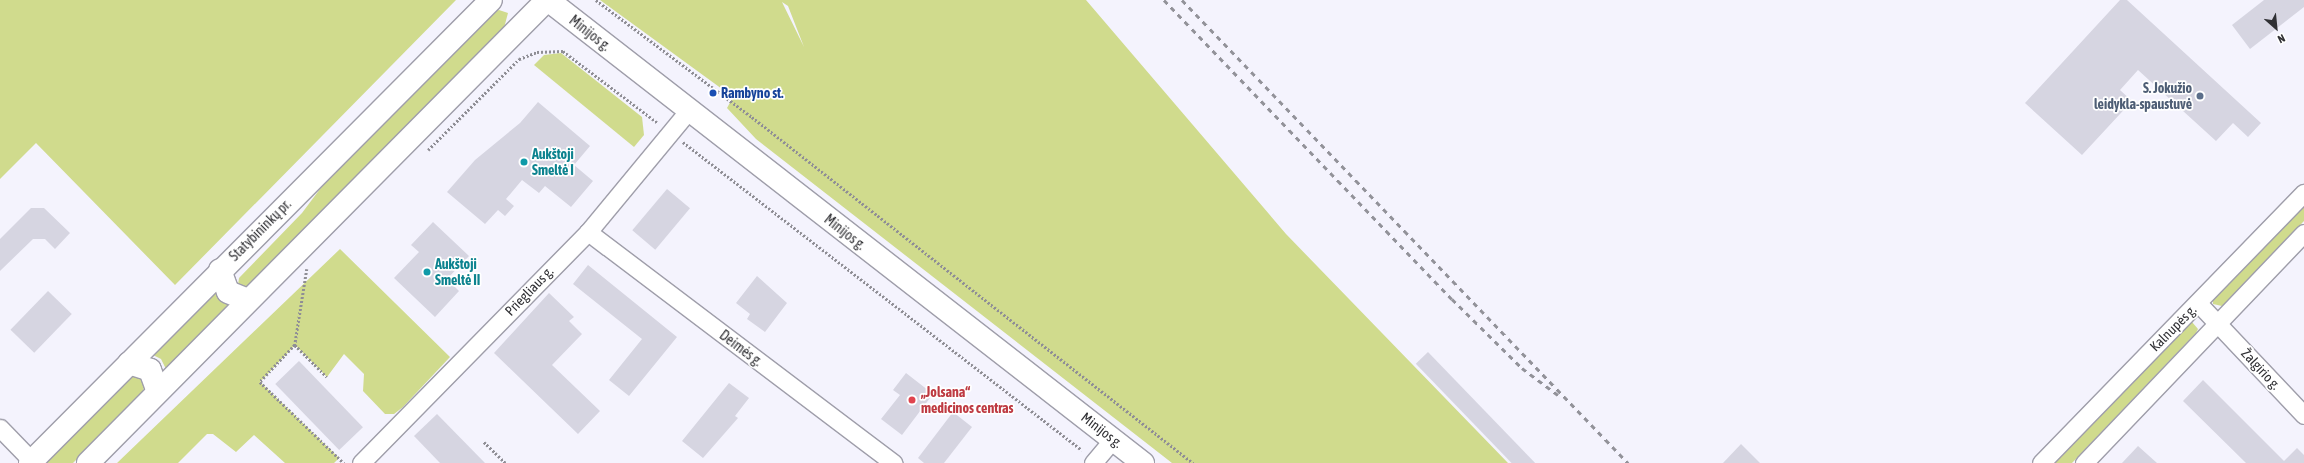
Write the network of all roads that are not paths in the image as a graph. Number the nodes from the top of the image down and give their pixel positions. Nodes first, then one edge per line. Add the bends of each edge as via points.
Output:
1 (492, 0) edge
2 (547, 0) edge
3 (688, 111) junction
4 (2304, 194) edge
5 (588, 232) junction
6 (2304, 233) edge
7 (220, 270) junction
8 (248, 300) junction
9 (2198, 303) junction
10 (2217, 322) junction
11 (129, 363) junction
12 (158, 392) junction
13 (2304, 415) edge
14 (0, 428) edge
15 (1113, 438) junction
16 (31, 462) edge
17 (1094, 462) edge
18 (88, 463) edge
19 (361, 463) edge
20 (893, 463) edge
21 (1143, 463) edge
22 (2041, 463) edge
23 (2084, 463) edge

1 - 7 main road, Statybininkų pr.
2 - 3 main road, Minijos g.
2 - 8 main road
3 - 5 street, Priegliaus g.
3 - 15 main road, Minijos g.
4 - 9 street, Kalnupės g.
5 - 19 street, Priegliaus g.
5 - 20 street, Deimės g.
6 - 10 street, Kalnupės g.
7 - 8 main road via 228,292
7 - 11 main road, Statybininkų pr.
8 - 12 main road
9 - 10 street, Žalgirio g.
9 - 22 street, Kalnupės g.
10 - 13 street, Žalgirio g.
10 - 23 street, Kalnupės g.
11 - 12 main road via 150,370
11 - 16 main road, Statybininkų pr.
12 - 18 main road
14 - 16 street
15 - 17 street
15 - 21 main road, Minijos g.

